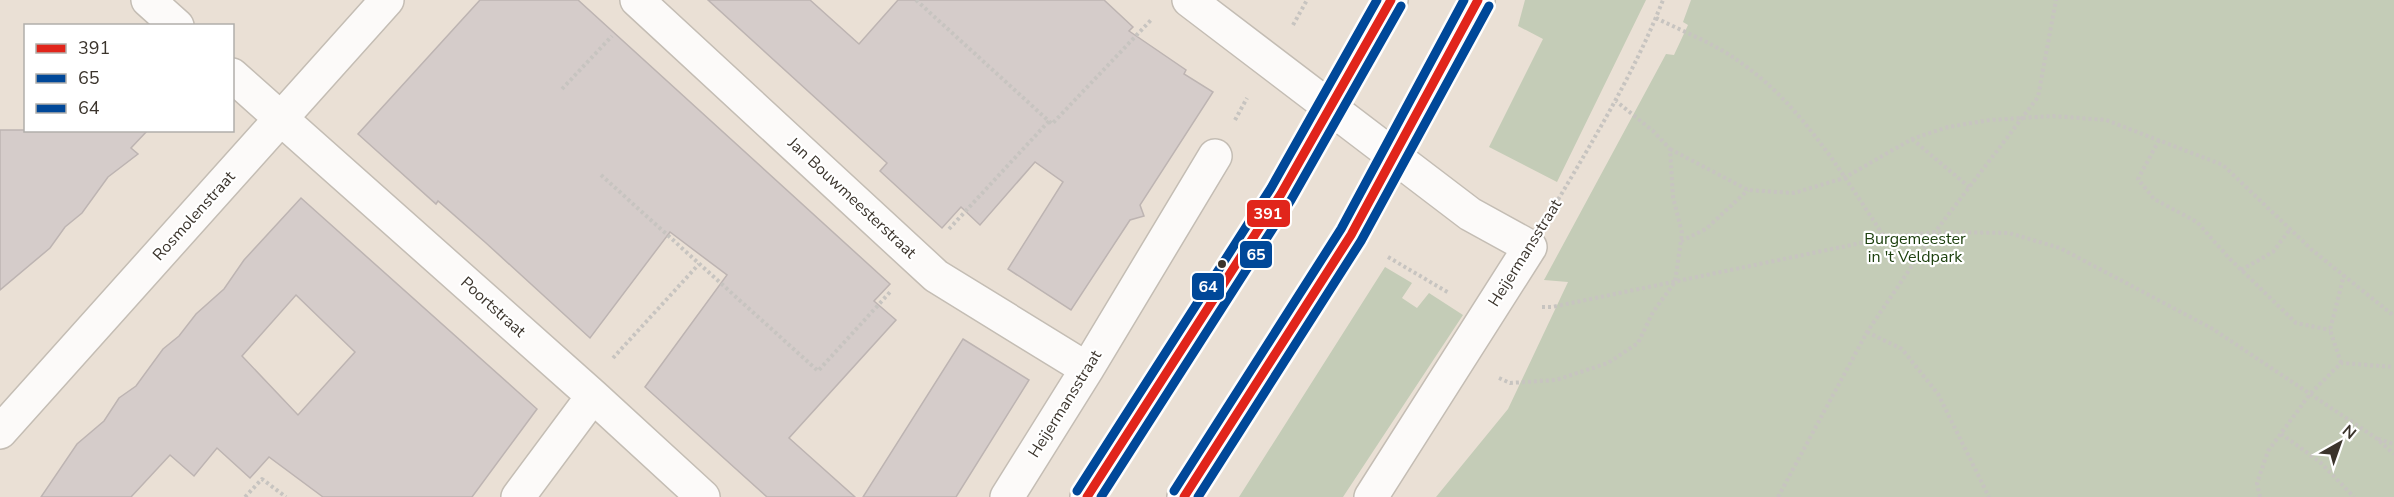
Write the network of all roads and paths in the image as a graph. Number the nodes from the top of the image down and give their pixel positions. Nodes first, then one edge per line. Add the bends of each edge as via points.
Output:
1 (148, 0) edge
2 (387, 0) edge
3 (916, 0) edge
4 (1189, 0) edge
5 (1391, 0) edge
6 (1478, 0) edge
7 (1663, 0) edge
8 (2056, 0) edge
9 (639, 2) edge
10 (1155, 16) dead end
11 (1656, 18) junction
12 (175, 24) edge
13 (234, 77) edge
14 (562, 89) dead end
15 (1616, 100) junction
16 (1331, 109) junction
17 (282, 118) junction
18 (2022, 118) junction
19 (1049, 121) junction
20 (1912, 139) junction
21 (2159, 140) junction
22 (1670, 149) junction
23 (1215, 156) dead end
24 (1395, 157) junction
25 (601, 174) dead end
26 (1844, 178) junction
27 (1969, 187) junction
28 (1748, 190) junction
29 (2291, 228) junction
30 (1935, 232) junction
31 (1885, 238) junction
32 (1681, 241) junction
33 (1530, 247) junction
34 (920, 260) junction
35 (699, 264) junction
36 (2241, 270) junction
37 (2344, 275) junction
38 (1675, 282) junction
39 (1494, 302) junction
40 (2394, 316) edge
41 (2330, 330) junction
42 (1867, 332) junction
43 (1456, 360) junction
44 (2341, 363) junction
45 (2394, 367) edge
46 (1087, 369) junction
47 (589, 392) junction
48 (2310, 394) junction
49 (0, 432) edge
50 (2281, 434) junction
51 (2376, 438) junction
52 (2394, 444) edge
53 (2394, 454) edge
54 (245, 497) edge
55 (286, 497) edge
56 (518, 497) edge
57 (703, 497) edge
58 (1007, 497) edge
59 (1087, 497) edge
60 (1184, 497) edge
61 (1371, 497) edge
62 (1778, 497) edge
63 (1989, 497) edge
64 (2260, 497) edge
65 (2354, 497) edge

1 - 12 street
2 - 17 street, Rosmolenstraat
3 - 19 path
4 - 16 street
5 - 16 street
6 - 24 street
7 - 11 path, Heijermansstraat
8 - 18 path via 2038,97
9 - 14 path
9 - 34 street, Jan Bouwmeesterstraat
10 - 19 path via 1052,124
11 - 15 path, Heijermansstraat
11 - 26 path via 1737,59 1788,103
13 - 17 street, Poortstraat
15 - 22 path
15 - 33 path, Heijermansstraat
16 - 24 street
16 - 59 street
17 - 47 street, Poortstraat
17 - 49 street, Rosmolenstraat
18 - 20 path via 1948,127
18 - 21 path via 2106,120
18 - 27 path
19 - 34 path
20 - 26 path
20 - 27 path
21 - 29 path via 2223,165
21 - 36 path via 2138,179 2154,199 2197,222
22 - 28 path
22 - 32 path
23 - 46 street, Heijermansstraat
24 - 33 street via 1470,214
24 - 60 street via 1332,268
25 - 35 path
26 - 28 path via 1794,193
26 - 31 path
27 - 30 path
28 - 32 path via 1706,229
29 - 36 path via 2273,252
29 - 37 path
30 - 31 path
30 - 42 path
30 - 48 path via 2009,233 2060,248 2213,329
31 - 38 path
32 - 38 path
33 - 39 street, Heijermansstraat
34 - 35 path via 818,371
34 - 46 street, Jan Bouwmeesterstraat via 936,276
35 - 47 path
36 - 41 path via 2296,323
37 - 40 path
37 - 41 path
38 - 39 path via 1552,307
38 - 43 path via 1653,312 1638,343 1608,363 1556,380 1510,383
39 - 43 street, Heijermansstraat
41 - 44 path
42 - 62 path
42 - 63 path via 1902,349 1938,394
43 - 61 street, Heijermansstraat
44 - 45 path
44 - 48 path
46 - 58 street, Heijermansstraat
47 - 56 street
47 - 57 street, Poortstraat
48 - 50 path
48 - 51 path
50 - 64 path via 2268,451 2257,483
50 - 65 path via 2320,462
51 - 52 path
51 - 53 path
54 - 55 path via 262,479

